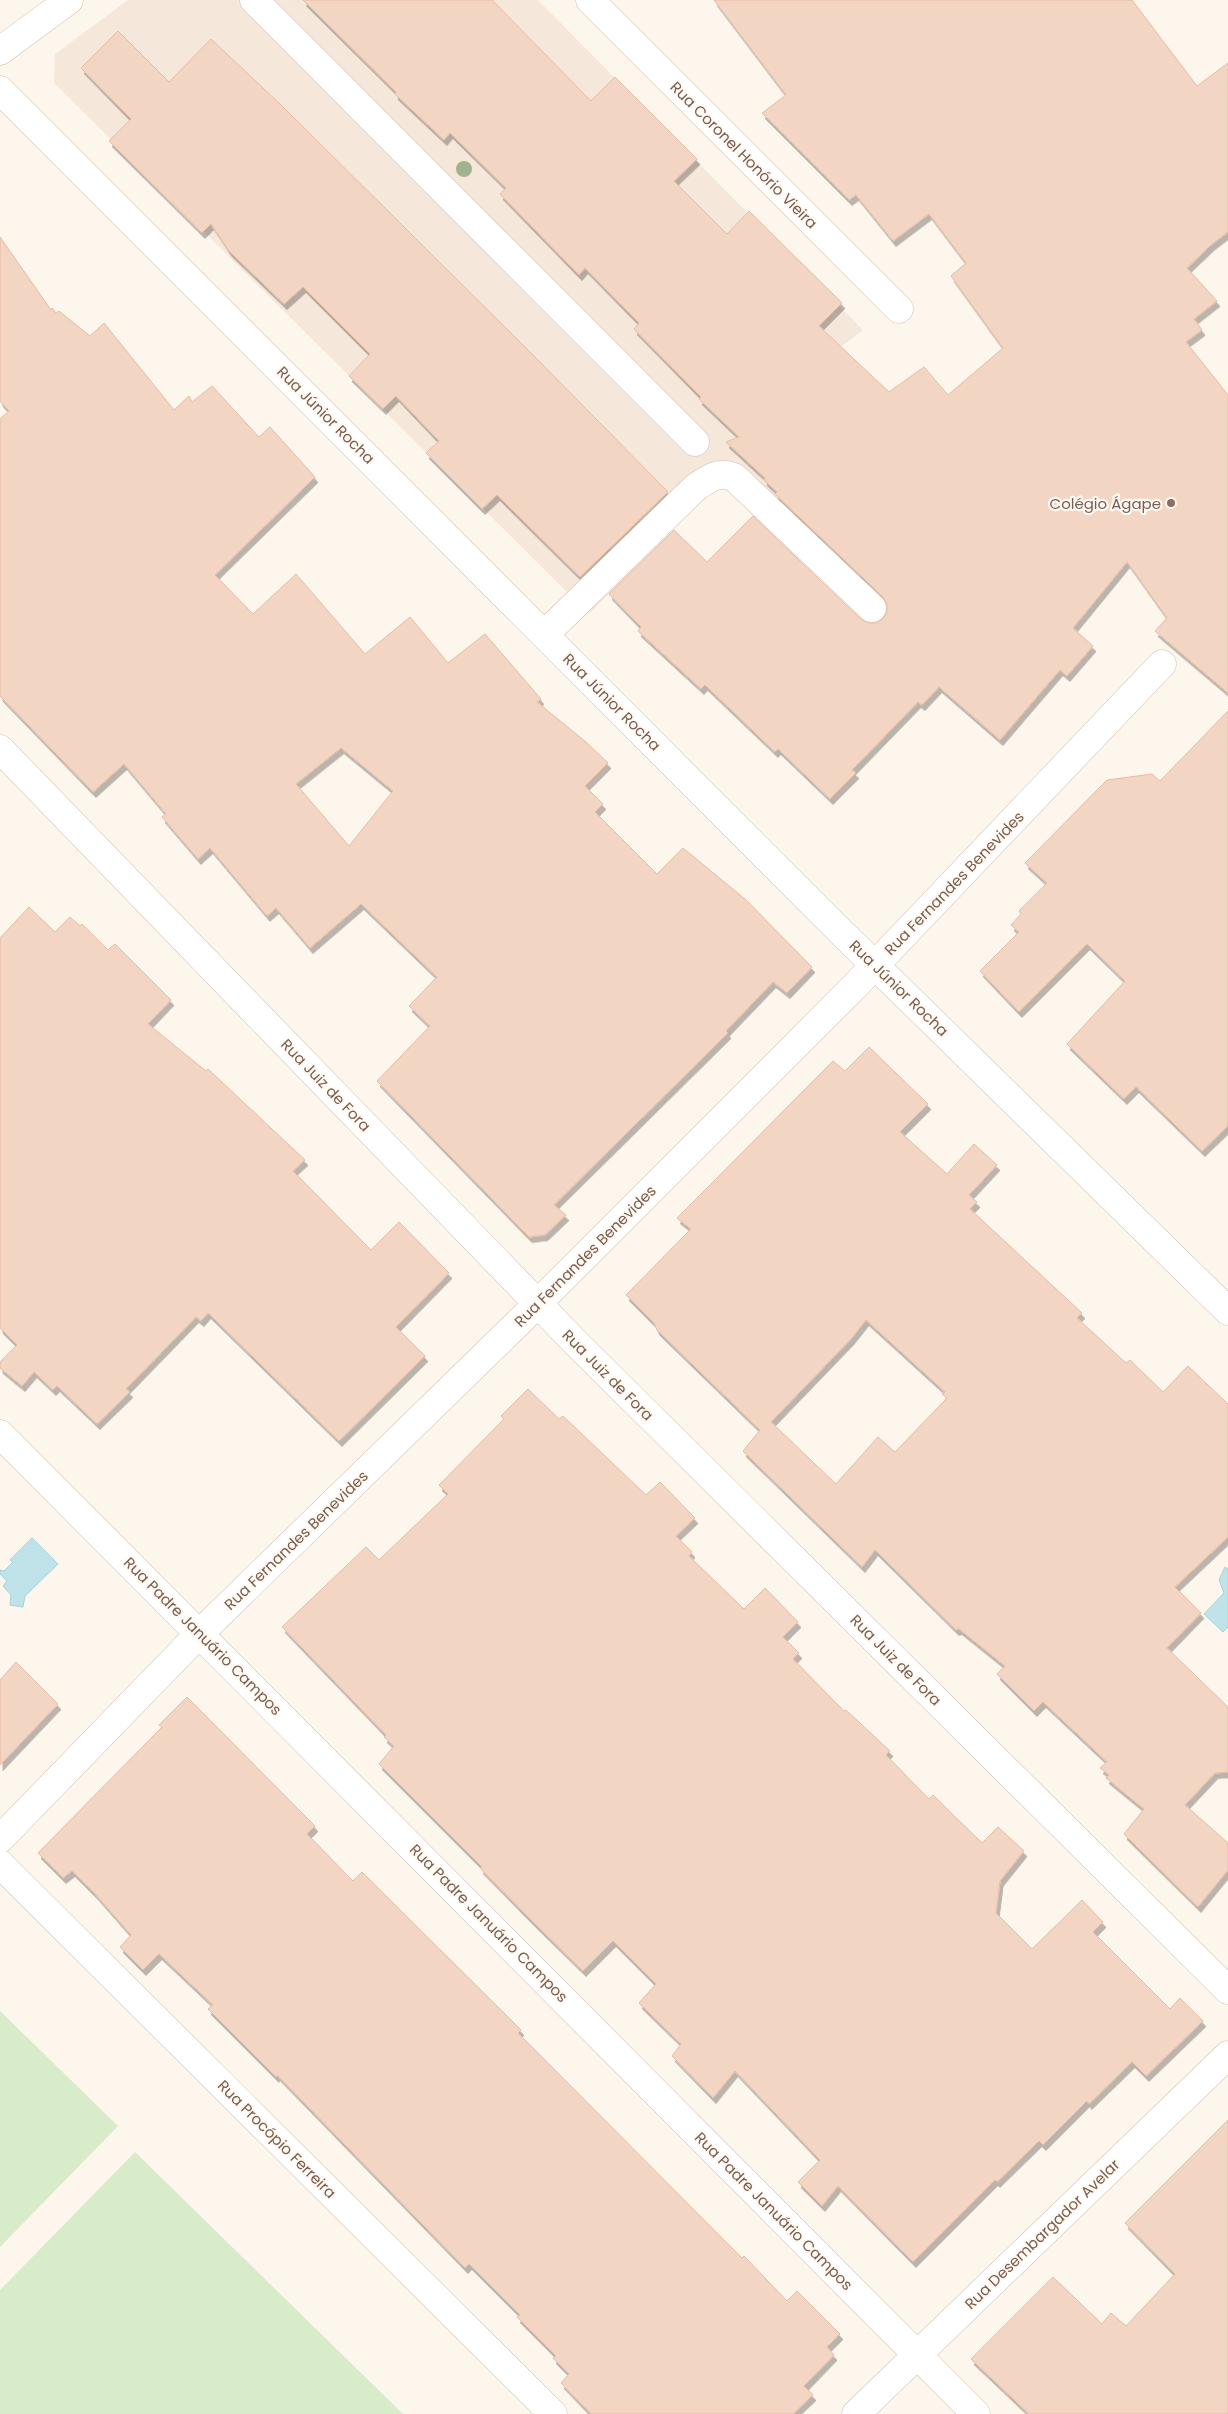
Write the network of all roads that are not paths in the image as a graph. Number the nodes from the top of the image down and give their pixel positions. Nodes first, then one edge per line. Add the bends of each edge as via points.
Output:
1 (69, 0) edge
2 (254, 0) edge
3 (590, 0) edge
4 (0, 51) edge
5 (0, 90) edge
6 (899, 309) dead end
7 (695, 442) dead end
8 (872, 608) dead end
9 (545, 634) junction
10 (1162, 664) dead end
11 (0, 748) edge
12 (876, 966) junction
13 (537, 1303) junction
14 (1228, 1311) edge
15 (0, 1434) edge
16 (200, 1633) junction
17 (0, 1839) edge
18 (0, 1864) edge
19 (1228, 1990) edge
20 (1228, 2055) edge
21 (917, 2354) junction
22 (553, 2414) edge
23 (856, 2414) edge
24 (976, 2414) edge

1 - 4 street
2 - 7 street
3 - 6 street, Rua Coronel Honório Vieira
5 - 9 street, Rua Júnior Rocha
8 - 9 street via 734,477 726,474 714,475 696,487
9 - 12 street, Rua Júnior Rocha
10 - 12 street, Rua Fernandes Benevides
11 - 13 street, Rua Juiz de Fora
12 - 13 street, Rua Fernandes Benevides
12 - 14 street, Rua Júnior Rocha
13 - 16 street, Rua Fernandes Benevides
13 - 19 street, Rua Juiz de Fora
15 - 16 street, Rua Padre Januário Campos
16 - 17 street, Rua Fernandes Benevides
16 - 21 street, Rua Padre Januário Campos
18 - 22 street, Rua Procópio Ferreira
20 - 21 street, Rua Desembargador Avelar
21 - 23 street, Rua Desembargador Avelar
21 - 24 street, Rua Padre Januário Campos

